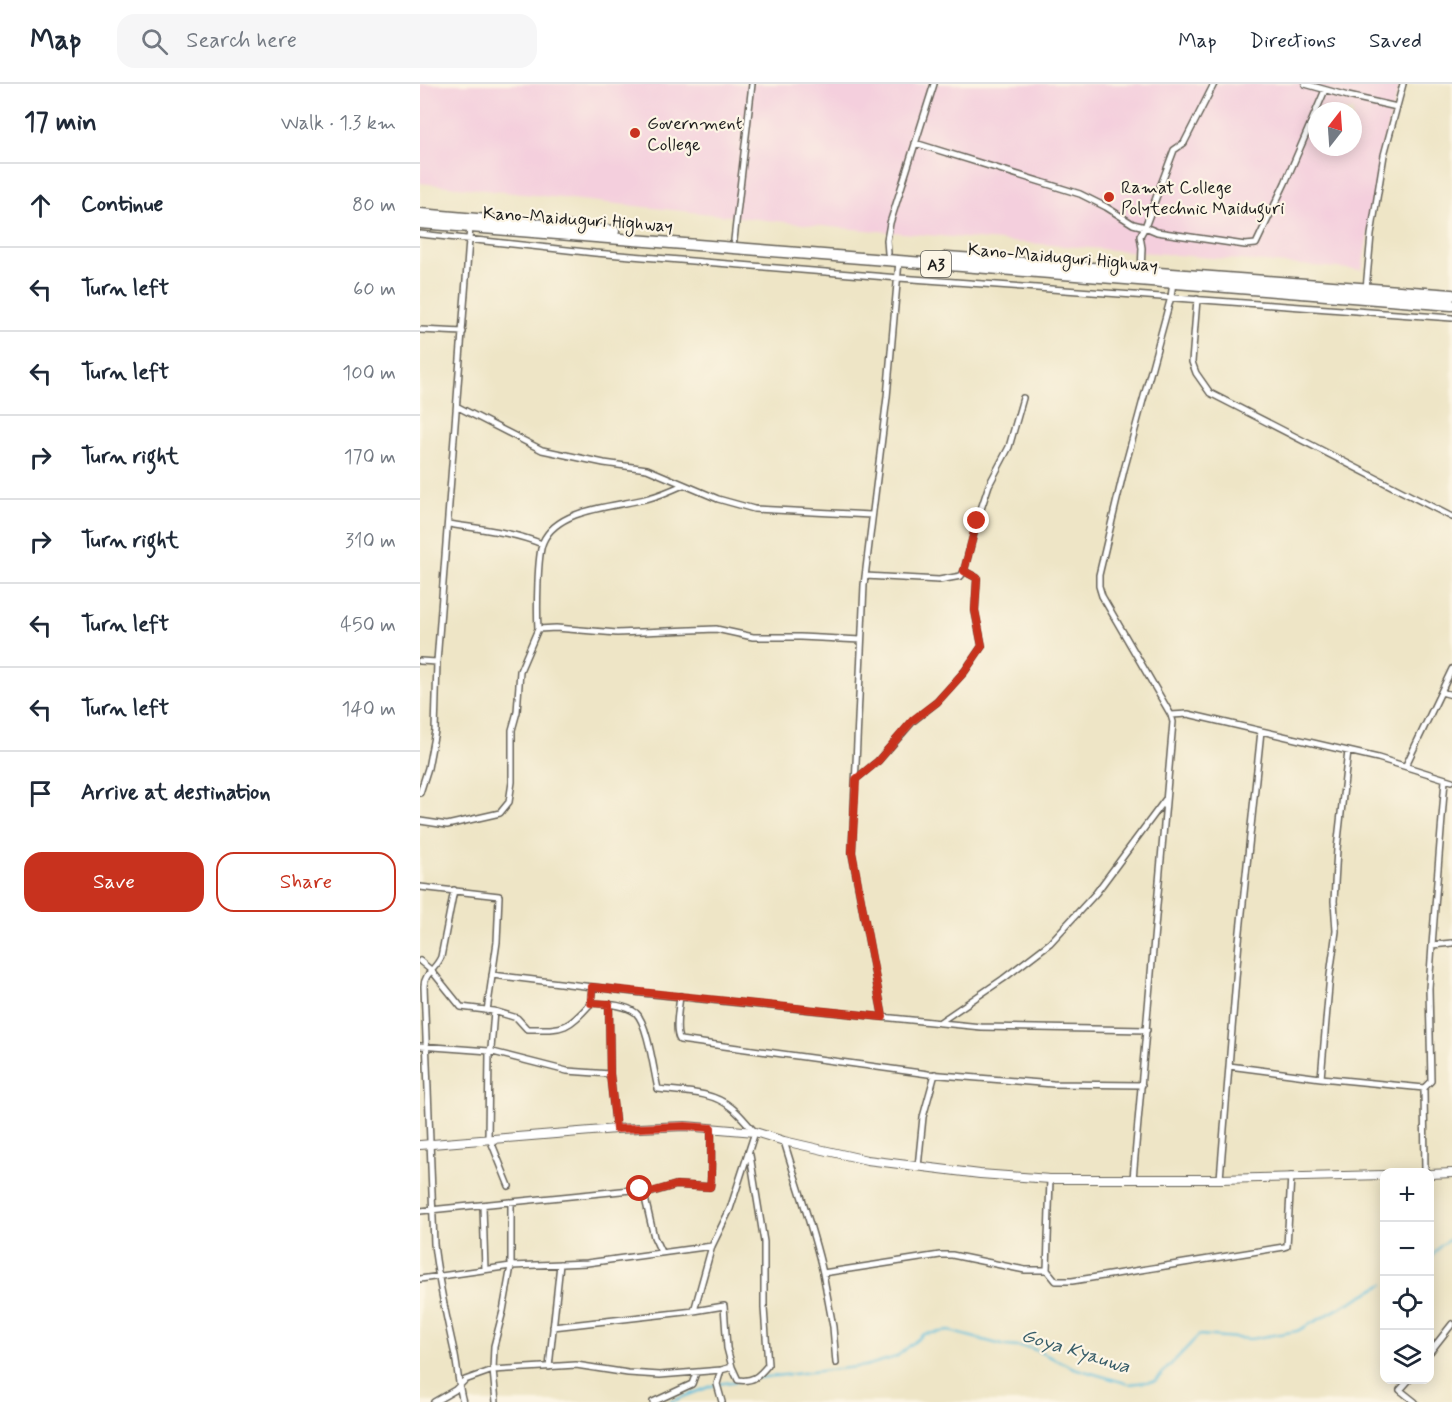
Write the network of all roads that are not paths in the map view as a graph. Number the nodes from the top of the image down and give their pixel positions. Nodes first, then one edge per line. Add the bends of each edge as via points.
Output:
1 (752, 84) edge
2 (934, 84) edge
3 (1214, 84) edge
4 (1305, 84) edge
5 (1403, 84) edge
6 (1325, 90) junction
7 (1397, 107) junction
8 (915, 143) junction
9 (420, 214) edge
10 (420, 223) edge
11 (470, 227) junction
12 (1145, 227) junction
13 (420, 234) edge
14 (469, 238) junction
15 (734, 240) junction
16 (888, 253) junction
17 (899, 261) junction
18 (1141, 272) junction
19 (899, 278) junction
20 (1173, 282) junction
21 (1366, 293) junction
22 (1452, 295) edge
23 (1171, 297) junction
24 (1197, 299) junction
25 (1452, 305) edge
26 (1452, 318) edge
27 (420, 330) edge
28 (463, 332) junction
29 (1023, 398) dead end
30 (458, 407) junction
31 (683, 485) junction
32 (871, 515) junction
33 (1452, 517) edge
34 (449, 524) junction
35 (542, 544) junction
36 (964, 571) junction
37 (865, 576) junction
38 (538, 629) junction
39 (861, 640) junction
40 (420, 661) edge
41 (438, 662) junction
42 (1452, 669) edge
43 (1441, 692) junction
44 (1452, 695) edge
45 (1171, 715) junction
46 (1261, 731) junction
47 (1348, 751) junction
48 (1406, 765) junction
49 (856, 779) junction
50 (1445, 780) junction
51 (1452, 781) edge
52 (420, 793) edge
53 (1166, 800) junction
54 (420, 821) edge
55 (420, 887) edge
56 (454, 890) junction
57 (1452, 943) edge
58 (1432, 945) junction
59 (420, 961) edge
60 (432, 971) junction
61 (492, 975) junction
62 (592, 987) junction
63 (680, 996) junction
64 (591, 1003) junction
65 (609, 1004) junction
66 (487, 1011) junction
67 (494, 1011) junction
68 (883, 1017) junction
69 (940, 1023) junction
70 (1147, 1030) junction
71 (420, 1046) edge
72 (427, 1046) junction
73 (489, 1051) junction
74 (1229, 1066) junction
75 (610, 1074) junction
76 (935, 1074) junction
77 (1321, 1078) junction
78 (1142, 1085) junction
79 (1424, 1088) junction
80 (711, 1128) junction
81 (616, 1129) junction
82 (755, 1132) junction
83 (489, 1140) junction
84 (784, 1141) junction
85 (430, 1144) junction
86 (420, 1145) edge
87 (750, 1153) junction
88 (918, 1167) junction
89 (1425, 1168) edge
90 (1452, 1173) edge
91 (1434, 1174) edge
92 (1380, 1175) edge
93 (1291, 1176) junction
94 (1050, 1179) junction
95 (1133, 1179) junction
96 (1220, 1179) junction
97 (509, 1186) dead end
98 (644, 1194) junction
99 (511, 1203) junction
100 (483, 1206) junction
101 (433, 1210) junction
102 (420, 1211) edge
103 (712, 1246) junction
104 (661, 1252) junction
105 (560, 1264) junction
106 (511, 1266) junction
107 (485, 1270) junction
108 (1047, 1270) junction
109 (823, 1273) junction
110 (437, 1276) junction
111 (420, 1278) edge
112 (694, 1311) junction
113 (1452, 1324) edge
114 (553, 1327) junction
115 (1434, 1347) edge
116 (836, 1363) dead end
117 (549, 1367) junction
118 (732, 1367) junction
119 (493, 1370) junction
120 (721, 1370) junction
121 (696, 1373) junction
122 (1405, 1384) edge
123 (458, 1387) junction
124 (434, 1402) edge
125 (463, 1402) edge
126 (496, 1402) edge
127 (653, 1402) edge
128 (722, 1402) edge
129 (1415, 1402) edge

1 - 15 street
2 - 8 street
3 - 12 street via 1184,143 1174,150
4 - 6 street
5 - 7 street
6 - 7 street
6 - 12 street via 1256,244 1157,232
7 - 21 street via 1384,155
8 - 12 street via 1080,194
8 - 16 street via 890,223
9 - 15 highway, Kano-Maiduguri Highway / A3
10 - 11 highway, Kano-Maiduguri Highway / A3
11 - 14 street
11 - 17 highway, Kano-Maiduguri Highway / A3
12 - 18 street via 1140,236
13 - 14 street
14 - 19 street via 596,253
14 - 28 street
15 - 16 highway, Kano-Maiduguri Highway / A3
16 - 18 highway, Kano-Maiduguri Highway / A3
17 - 19 street
17 - 20 highway, Kano-Maiduguri Highway / A3
18 - 21 highway, Kano-Maiduguri Highway / A3
19 - 23 street
19 - 32 street
20 - 21 highway, Kano-Maiduguri Highway / A3
20 - 23 street
21 - 22 highway, Kano-Maiduguri Highway / A3
21 - 25 highway, Kano-Maiduguri Highway / A3
23 - 24 street
23 - 45 street via 1124,470 1099,586
24 - 26 street
24 - 33 street via 1192,362 1210,393
27 - 28 street
28 - 30 street
29 - 36 street via 1009,447 989,485
30 - 31 street via 542,450 647,469
30 - 34 street
31 - 32 street via 754,509
31 - 35 street via 650,498 566,519 550,531
32 - 37 street
34 - 35 street via 529,538
34 - 41 street
35 - 38 street
36 - 37 street via 961,576 947,580
36 - 49 street via 977,578 975,610 982,646 937,702 913,720 878,761
37 - 39 street
38 - 39 street via 617,633 716,629 753,637
38 - 54 street via 520,671 512,730 509,802 501,813 447,825
39 - 49 street
40 - 41 street
41 - 52 street via 435,731
42 - 43 street
43 - 44 street
43 - 48 street
45 - 46 street via 1188,714
45 - 53 street
46 - 47 street
46 - 74 street
47 - 48 street
47 - 77 street
48 - 50 street
49 - 68 street via 852,852
50 - 51 street
50 - 58 street
53 - 69 street via 1096,893 1050,942
53 - 70 street
55 - 56 street
56 - 60 street via 441,957
56 - 61 street via 499,896
57 - 58 street
58 - 79 street via 1431,1081
59 - 60 street
60 - 66 street via 461,1007
60 - 72 street via 424,980
61 - 62 street
61 - 66 street
62 - 63 street
62 - 64 street
63 - 68 street
63 - 76 street via 676,1032 680,1040
64 - 65 street
64 - 67 street via 562,1028 527,1029 517,1018
65 - 75 street
65 - 82 street via 635,1013 640,1019 658,1089 719,1099
66 - 67 street
67 - 73 street
68 - 69 street
69 - 70 street
70 - 78 street
71 - 72 street
72 - 73 street
72 - 85 street
73 - 75 street via 567,1071
73 - 83 street
74 - 77 street
74 - 96 street
75 - 81 street
76 - 78 street via 1053,1084
76 - 88 street via 923,1117
77 - 79 street
78 - 95 street
79 - 89 street
80 - 81 street
80 - 82 street
80 - 98 street via 710,1187 676,1185
81 - 83 street
82 - 84 street
82 - 87 street
83 - 85 street
83 - 97 street
84 - 88 street
84 - 109 street
85 - 86 street
85 - 101 street
87 - 103 street
87 - 118 street via 764,1242 768,1365 749,1381 738,1380
88 - 94 street
90 - 91 street
92 - 93 street
93 - 96 street
93 - 108 street via 1284,1247 1072,1281 1056,1281
94 - 95 street
94 - 108 street
95 - 96 street
98 - 99 street via 640,1189
98 - 104 street
99 - 100 street
99 - 106 street
100 - 101 street
100 - 107 street
101 - 102 street
101 - 110 street
103 - 104 street
103 - 112 street
104 - 105 street
105 - 106 street
105 - 114 street
106 - 107 street
106 - 119 street via 494,1346
107 - 110 street
108 - 109 street via 1025,1270 940,1255
109 - 116 street
110 - 111 street
110 - 123 street via 455,1354
112 - 114 street
112 - 118 street via 724,1306
113 - 115 street
114 - 117 street
117 - 119 street
117 - 121 street via 576,1365 660,1375
118 - 120 street
119 - 123 street via 465,1380
119 - 126 street
120 - 121 street
120 - 128 street via 717,1384
121 - 127 street via 692,1384
122 - 129 street via 1400,1390
123 - 124 street
123 - 125 street

